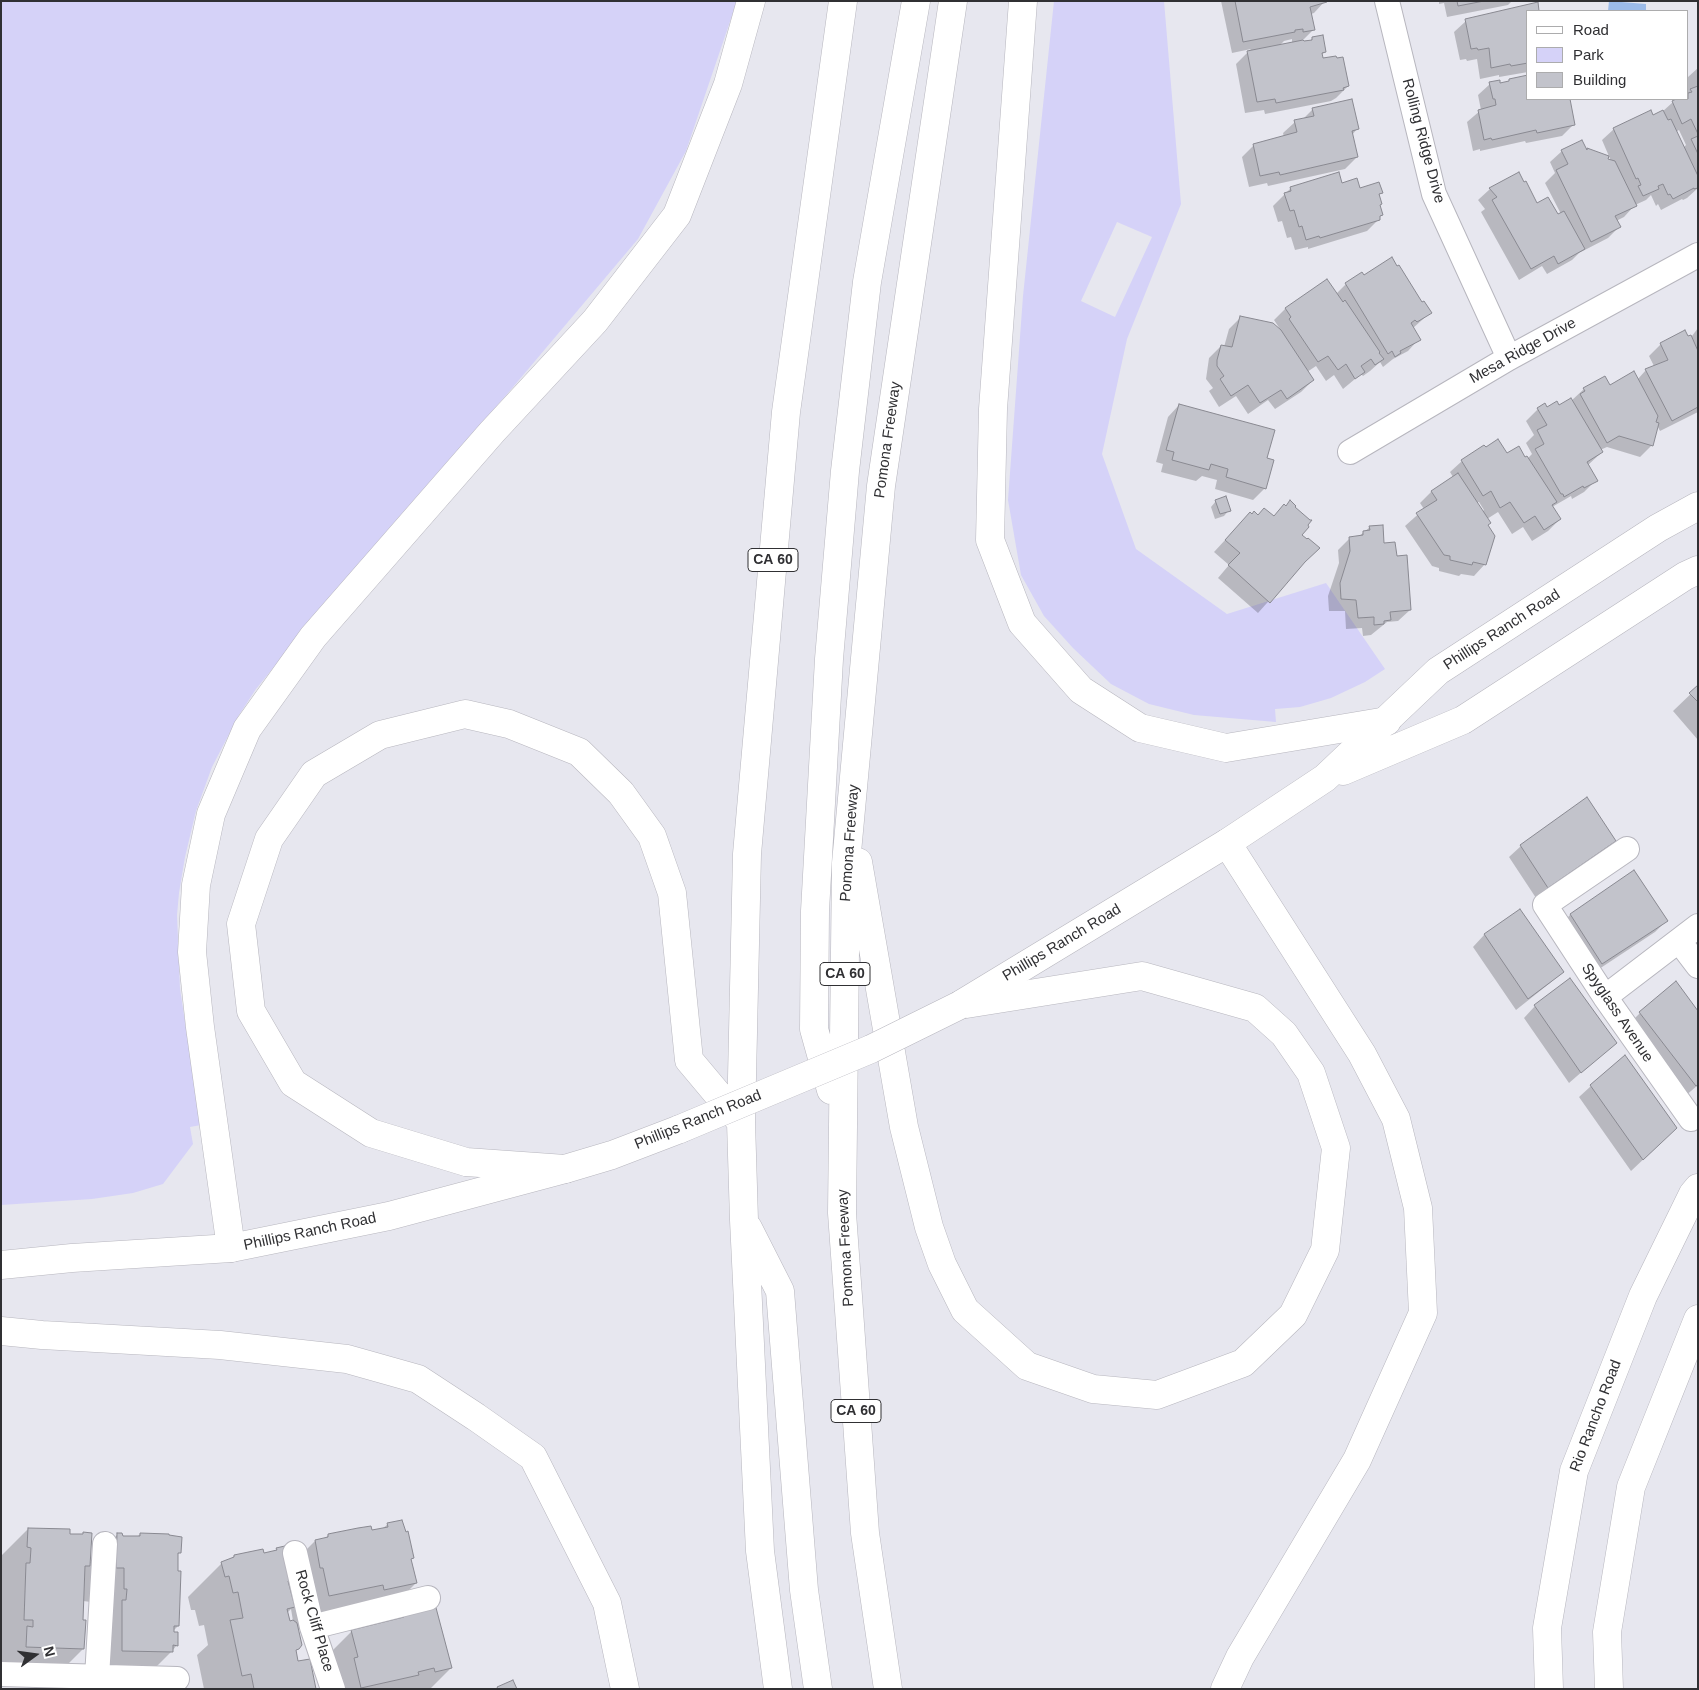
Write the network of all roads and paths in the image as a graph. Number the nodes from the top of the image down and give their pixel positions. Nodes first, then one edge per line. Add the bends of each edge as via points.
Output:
1 (751, 1) edge
2 (843, 1) edge
3 (916, 1) edge
4 (953, 1) edge
5 (1023, 1) edge
6 (1387, 1) edge
7 (1698, 255) edge
8 (1509, 358) junction
9 (1350, 452) dead end
10 (1698, 506) edge
11 (1698, 570) edge
12 (1387, 721) junction
13 (1325, 778) junction
14 (850, 815) junction
15 (1227, 843) junction
16 (1627, 849) dead end
17 (1698, 926) edge
18 (1679, 941) junction
19 (1698, 966) edge
20 (1604, 997) junction
21 (960, 1005) junction
22 (1691, 1119) dead end
23 (741, 1122) junction
24 (843, 1132) junction
25 (565, 1169) junction
26 (1698, 1188) edge
27 (744, 1220) junction
28 (231, 1248) junction
29 (1, 1265) edge
30 (1698, 1319) edge
31 (1, 1331) edge
32 (105, 1544) dead end
33 (295, 1553) dead end
34 (428, 1598) dead end
35 (312, 1627) junction
36 (97, 1676) junction
37 (3, 1679) edge
38 (177, 1679) dead end
39 (333, 1689) edge
40 (625, 1689) edge
41 (778, 1689) edge
42 (818, 1689) edge
43 (888, 1689) edge
44 (1225, 1689) edge
45 (1549, 1689) edge
46 (1609, 1689) edge

1 - 28 main road via 728,84 677,215 595,321 492,432 313,636 247,729 211,814 196,885 192,952
2 - 23 main road, CA 60 via 786,412 747,854
3 - 24 main road via 868,282 845,471 829,659 815,911 814,1029
4 - 14 main road, Pomona Freeway / CA 60 via 881,486
5 - 12 main road via 994,409 990,540 1022,623 1081,690 1140,728 1226,748
6 - 8 street, Rolling Ridge Drive via 1434,194
7 - 8 street, Mesa Ridge Drive
8 - 9 street, Mesa Ridge Drive
10 - 12 main road, Phillips Ranch Road via 1658,528 1438,671
11 - 13 main road, Phillips Ranch Road via 1463,720
12 - 13 main road, Phillips Ranch Road
13 - 15 main road, Phillips Ranch Road
14 - 21 main road via 904,1127 929,1227 942,1264 965,1310 1026,1366 1093,1388 1158,1395 1243,1363 1293,1315 1325,1250 1336,1148 1311,1073 1284,1034 1254,1008 1142,976
14 - 24 main road, Pomona Freeway / CA 60 via 846,863
15 - 21 main road, Phillips Ranch Road
15 - 44 main road via 1362,1054 1396,1119 1418,1208 1423,1313 1357,1460 1240,1657
16 - 20 street, Spyglass Avenue via 1545,905
17 - 18 street
18 - 19 street
18 - 20 street
20 - 22 street, Spyglass Avenue
21 - 25 main road, Phillips Ranch Road, bridge via 871,1049 680,1129
23 - 25 main road via 689,1060 672,893 652,836 621,792 579,752 509,724 465,714 380,735 314,774 269,839 241,924 252,1011 293,1083 371,1133 466,1162
23 - 27 main road, CA 60
24 - 43 main road, Pomona Freeway / CA 60 via 842,1213 865,1533
25 - 28 main road, Phillips Ranch Road via 389,1216
26 - 45 main road, Rio Rancho Road via 1692,1194 1643,1296 1574,1471 1547,1628
27 - 41 main road, CA 60 via 760,1551
27 - 42 main road via 780,1291 804,1590
28 - 29 main road, Phillips Ranch Road
30 - 46 main road via 1631,1487 1607,1632
31 - 40 main road via 220,1345 347,1359 418,1379 533,1457 607,1603
32 - 36 street
33 - 35 street, Rock Cliff Place
34 - 35 street
35 - 39 street, Rock Cliff Place
36 - 37 street
36 - 38 street

